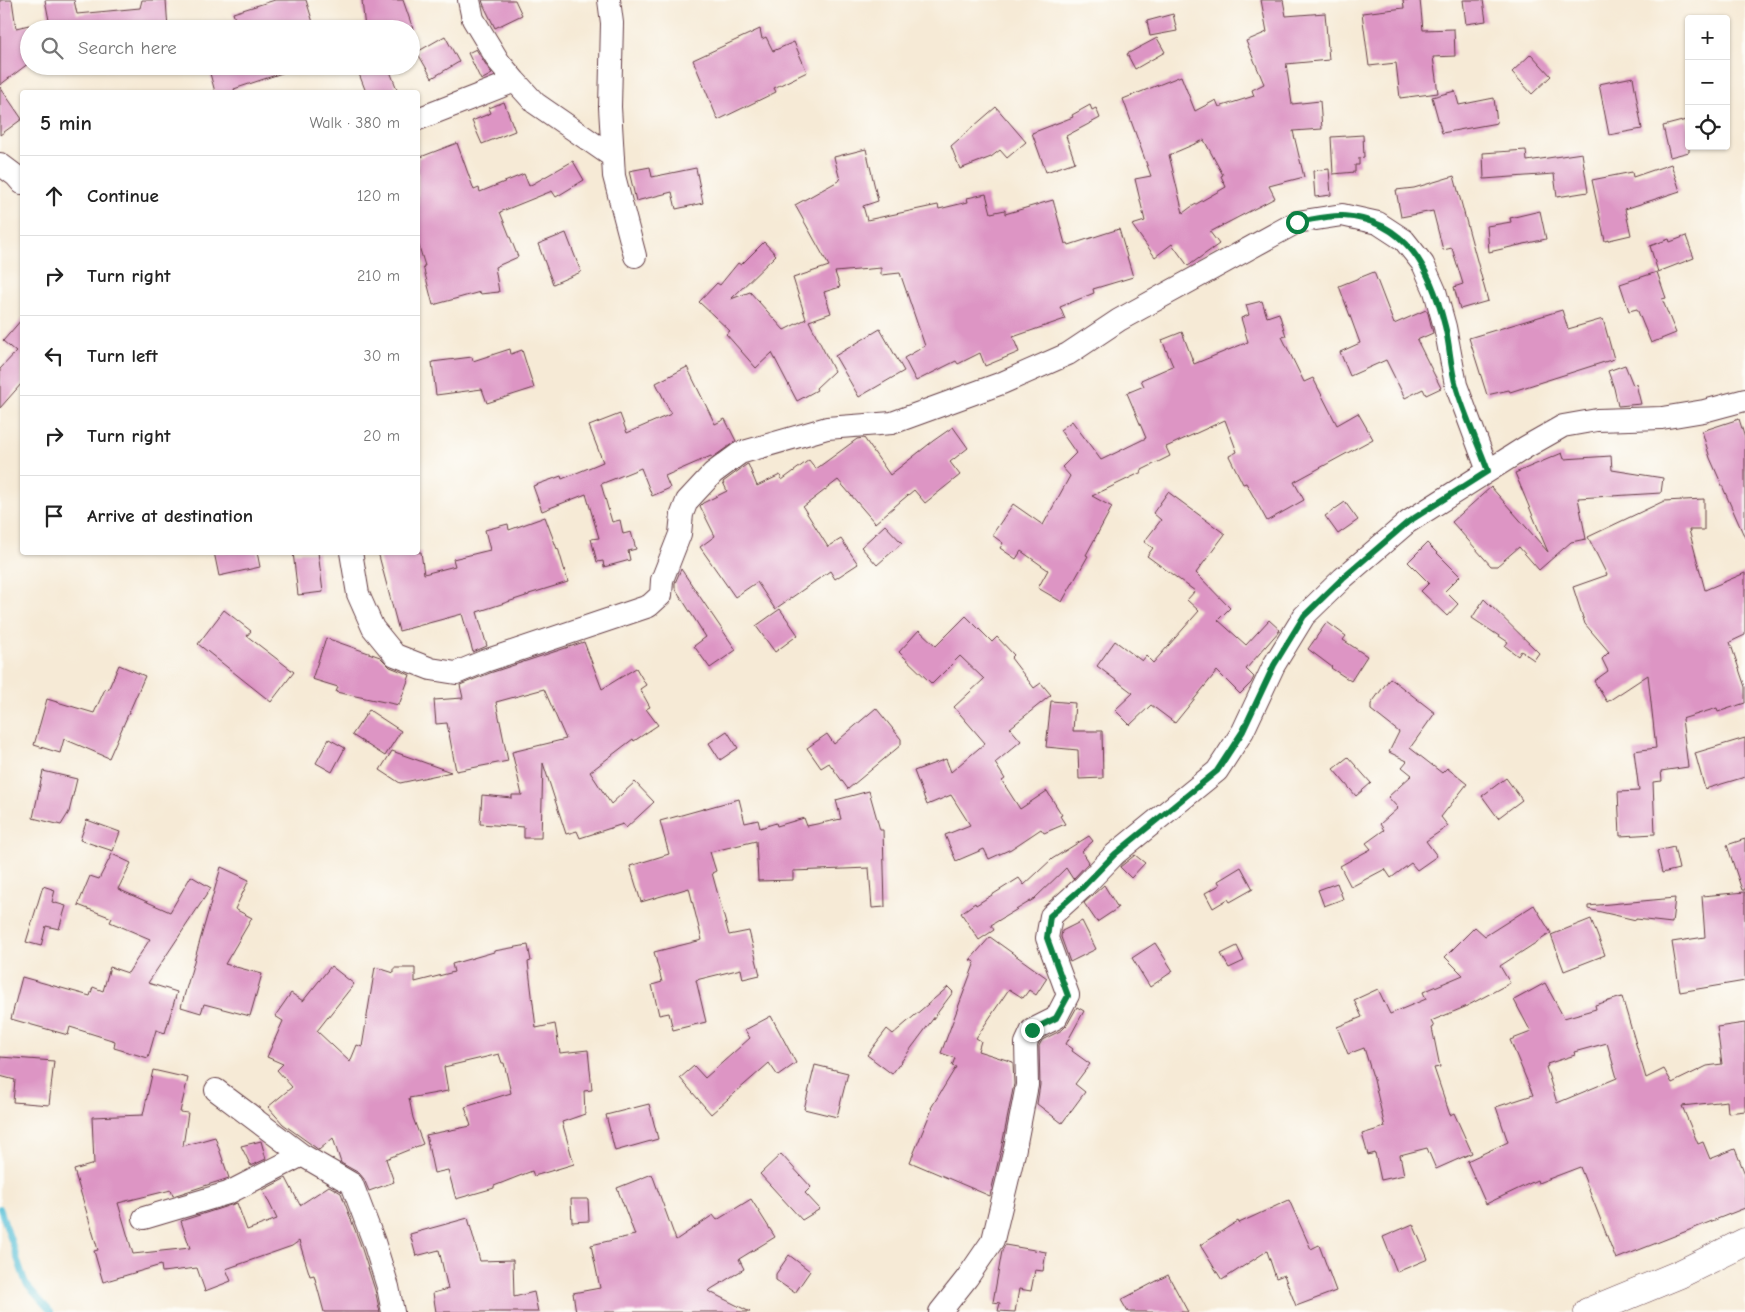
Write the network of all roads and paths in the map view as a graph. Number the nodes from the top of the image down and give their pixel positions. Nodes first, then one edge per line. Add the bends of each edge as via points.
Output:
1 (469, 0) edge
2 (609, 0) edge
3 (515, 81) junction
4 (420, 118) edge
5 (613, 158) junction
6 (0, 164) edge
7 (20, 181) edge
8 (636, 256) dead end
9 (1745, 400) edge
10 (1488, 471) junction
11 (352, 555) edge
12 (255, 1118) dead end
13 (302, 1155) junction
14 (144, 1218) dead end
15 (1745, 1242) edge
16 (393, 1312) edge
17 (940, 1312) edge
18 (1588, 1312) edge

1 - 3 street via 473,19
2 - 5 street
3 - 4 street
3 - 5 street via 535,103
5 - 8 street via 614,176
6 - 7 street
9 - 10 street via 1662,418 1597,420 1563,426
10 - 11 street via 1456,385 1445,327 1423,264 1404,240 1378,223 1342,215 1297,222 1119,320 1068,354 1002,383 892,422 827,428 740,453 713,473 687,501 680,534 662,580 661,596 649,606 456,673 431,669 395,655 373,628 358,594
10 - 17 street via 1408,522 1304,616 1274,665 1243,731 1217,771 1115,854 1050,916 1047,938 1068,996 1056,1018 1032,1030 1026,1043 1027,1085 992,1240
12 - 13 street via 216,1090
13 - 14 street via 228,1193
13 - 16 street via 352,1184 374,1242
15 - 18 main road via 1680,1274

